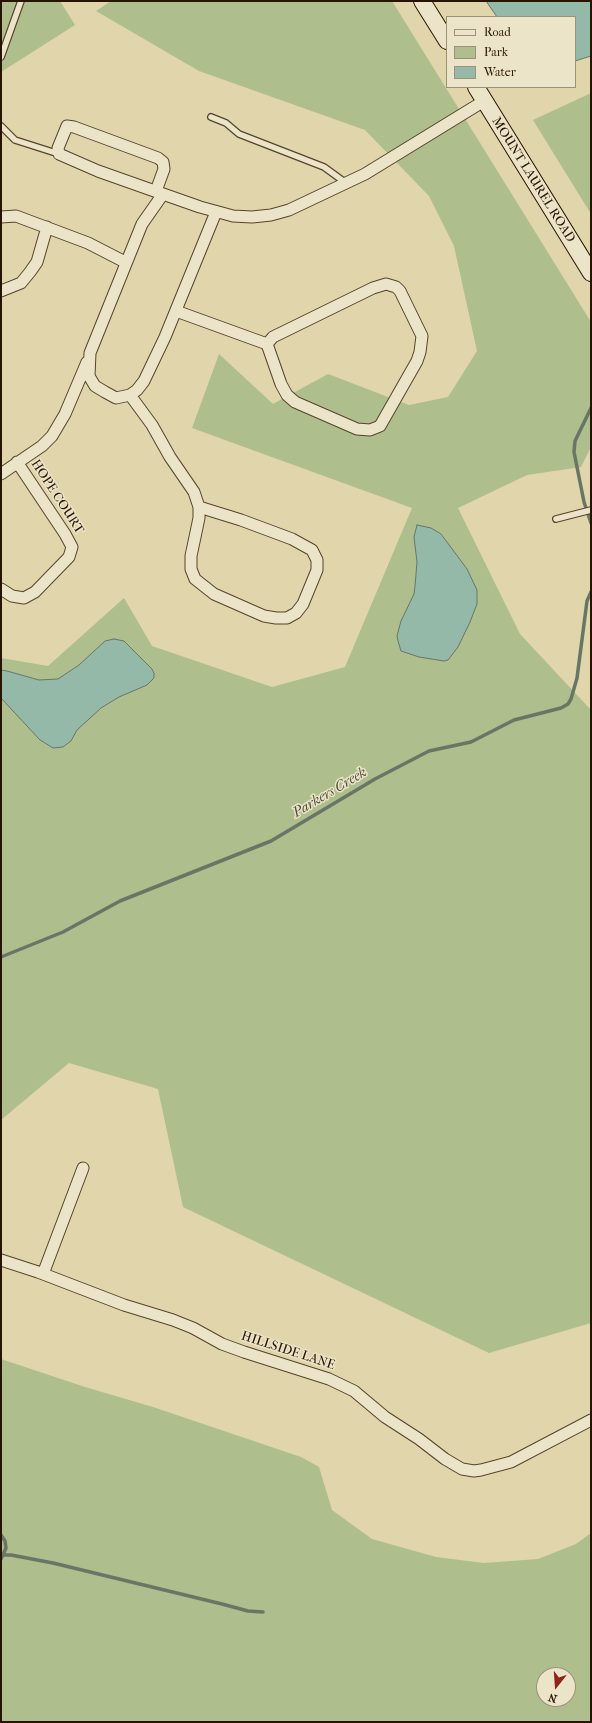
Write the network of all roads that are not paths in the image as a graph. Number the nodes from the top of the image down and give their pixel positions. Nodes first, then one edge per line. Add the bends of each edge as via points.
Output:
1 (21, 1) edge
2 (422, 1) edge
3 (446, 39) edge
4 (1, 57) edge
5 (477, 88) edge
6 (484, 101) junction
7 (211, 117) dead end
8 (1, 126) edge
9 (59, 154) junction
10 (346, 184) junction
11 (160, 192) junction
12 (216, 212) junction
13 (1, 216) edge
14 (47, 227) junction
15 (125, 262) junction
16 (591, 273) edge
17 (1, 291) edge
18 (176, 311) junction
19 (267, 344) junction
20 (89, 358) junction
21 (130, 395) junction
22 (17, 462) junction
23 (1, 474) edge
24 (199, 507) junction
25 (591, 510) edge
26 (556, 518) dead end
27 (1, 589) edge
28 (83, 1168) dead end
29 (1, 1260) edge
30 (43, 1274) junction
31 (591, 1420) edge

1 - 4 lane
2 - 3 main road
5 - 6 main road, MOUNT LAUREL ROAD
6 - 10 street
6 - 16 main road, MOUNT LAUREL ROAD
7 - 10 lane via 226,123 239,134 324,167
8 - 9 lane via 15,140
9 - 11 street via 98,171
9 - 11 street, HOPE COURT via 58,148 67,126 158,158 163,162 164,169
10 - 12 street via 289,210 271,215 252,217
11 - 12 street
11 - 15 street, HOPE COURT
12 - 18 street
13 - 14 street via 16,216
14 - 15 street via 88,243
14 - 17 street via 37,262 30,272 21,282
15 - 20 street, HOPE COURT
18 - 19 street
18 - 21 street via 144,381
19 - 19 street via 273,337 386,284 400,291 422,336 417,361 380,426 370,430 357,428 295,402 281,384
20 - 21 street via 89,376 95,386 116,398
20 - 22 street, HOPE COURT via 59,426 42,446
21 - 24 street via 190,486
22 - 23 street, HOPE COURT
22 - 27 street, HOPE COURT via 66,534 72,547 69,557 35,592 24,598 12,596
24 - 24 street via 190,569 195,579 214,594 264,616 287,618 296,613 309,593 317,570 317,560 312,550 241,520
25 - 26 lane
28 - 30 street
29 - 30 street, HILLSIDE LANE
30 - 31 street, HILLSIDE LANE via 99,1296 173,1320 222,1344 342,1385 462,1469 481,1470 510,1462

